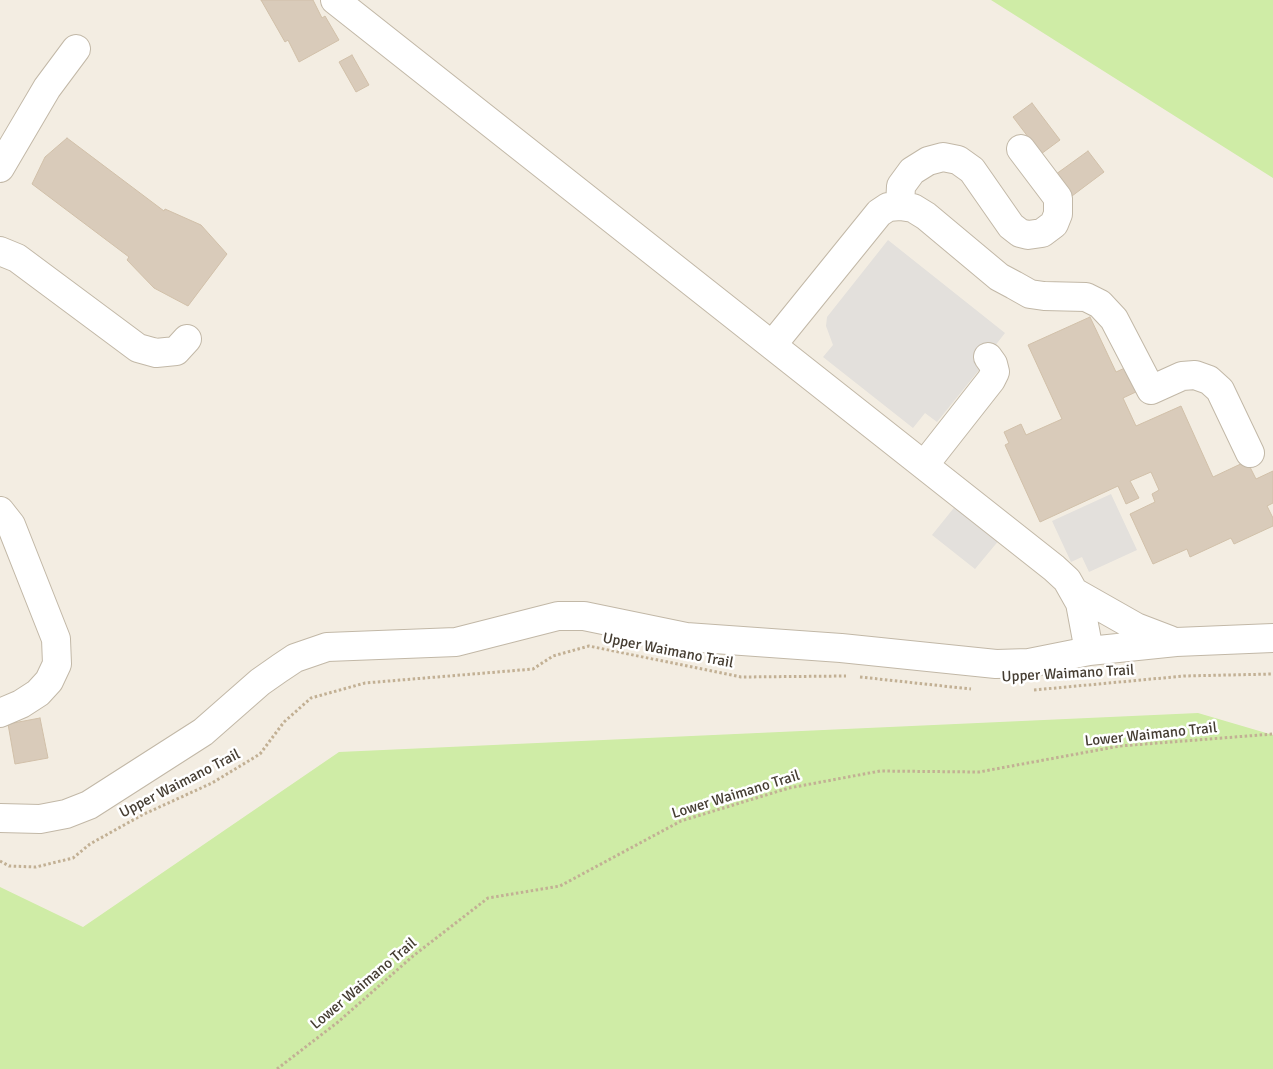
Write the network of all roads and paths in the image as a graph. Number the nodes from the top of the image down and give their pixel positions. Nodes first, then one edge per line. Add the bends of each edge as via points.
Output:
1 (335, 0) edge
2 (76, 50) dead end
3 (1021, 149) dead end
4 (0, 168) edge
5 (900, 206) junction
6 (0, 251) edge
7 (187, 339) dead end
8 (773, 344) junction
9 (988, 357) dead end
10 (1250, 453) dead end
11 (925, 464) junction
12 (0, 511) edge
13 (1076, 593) junction
14 (1273, 638) edge
15 (1176, 642) junction
16 (1089, 651) junction
17 (1273, 674) edge
18 (980, 689) dead end
19 (1027, 690) dead end
20 (0, 713) edge
21 (1273, 734) edge
22 (0, 818) edge
23 (0, 861) edge
24 (277, 1069) edge

1 - 8 lane
2 - 4 lane via 47,88
3 - 5 lane via 1058,198 1054,224 1042,233 1028,235 1011,226 972,170 958,160 928,161 912,171 901,186
5 - 8 lane via 888,207 880,213
5 - 10 lane via 913,208 926,216 1000,276 1030,294 1086,297 1100,304 1114,319 1151,390 1182,376 1195,375 1209,380 1220,390
6 - 7 lane via 17,258 138,348 156,353 176,351
8 - 11 lane
9 - 11 lane via 994,364 991,380
11 - 13 lane via 1054,568
12 - 20 lane via 11,525 56,639 57,664 49,681 38,692
13 - 15 lane via 1136,627
13 - 16 lane via 1083,611
14 - 15 lane
15 - 16 lane
16 - 22 lane via 1029,663 996,664 686,637 584,616 558,616 456,642 327,647 295,658 260,682 203,732 89,805 66,814 40,818
17 - 19 path, Upper Waimano Trail via 1184,676
18 - 23 path, Upper Waimano Trail via 844,676 741,677 589,646 553,656 533,668 365,683 311,698 284,722 260,754 212,783 142,815 90,844 73,858 36,867 9,866
21 - 24 path, Lower Waimano Trail via 1120,746 979,772 880,771 789,788 681,821 560,886 488,898

